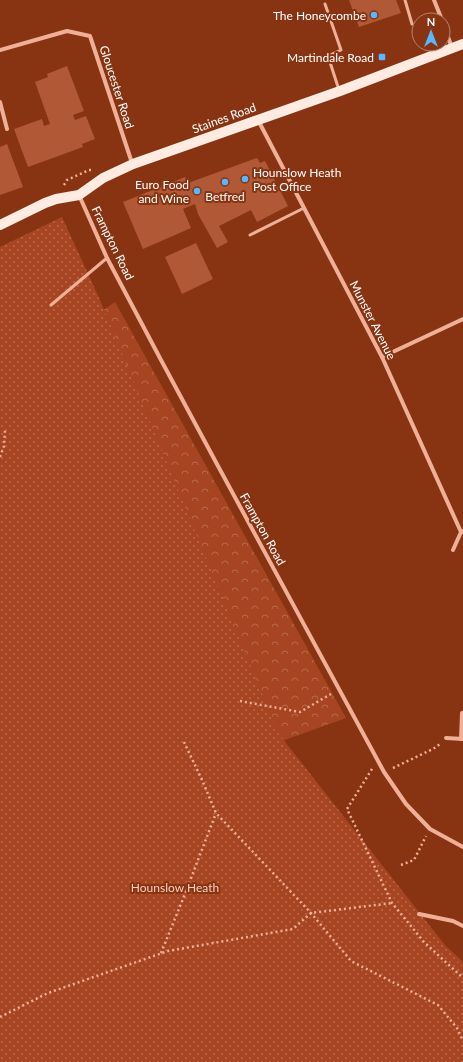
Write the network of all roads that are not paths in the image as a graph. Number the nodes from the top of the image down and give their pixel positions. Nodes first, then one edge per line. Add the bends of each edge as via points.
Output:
1 (405, 0) edge
2 (434, 0) edge
3 (325, 4) dead end
4 (439, 12) edge
5 (411, 21) edge
6 (463, 44) edge
7 (452, 48) joint
8 (0, 50) edge
9 (340, 91) junction
10 (0, 102) edge
11 (258, 120) junction
12 (7, 129) dead end
13 (132, 164) junction
14 (79, 195) junction
15 (304, 208) junction
16 (0, 225) edge
17 (250, 235) dead end
18 (107, 258) junction
19 (50, 305) dead end
20 (463, 319) edge
21 (382, 357) junction
22 (462, 531) edge
23 (453, 550) dead end
24 (462, 713) dead end
25 (446, 738) road end
26 (462, 739) edge
27 (463, 846) edge
28 (419, 914) dead end
29 (463, 926) edge

1 - 5 lane
2 - 4 street
3 - 9 lane via 341,50 328,56
6 - 7 main road, Staines Road
7 - 9 main road, Staines Road
8 - 13 street, Gloucester Road via 68,31 90,36
9 - 11 main road, Staines Road
10 - 12 street
11 - 13 main road, Staines Road
11 - 15 street, Munster Avenue
13 - 14 main road, Staines Road via 103,178
14 - 16 main road, Staines Road via 45,203
14 - 18 street, Frampton Road
15 - 17 lane
15 - 21 street, Munster Avenue
18 - 19 lane
18 - 27 street, Frampton Road via 384,772 406,804 430,829
20 - 21 street
21 - 22 street, Munster Avenue
22 - 23 street
24 - 26 street
25 - 26 street
28 - 29 street via 453,921

